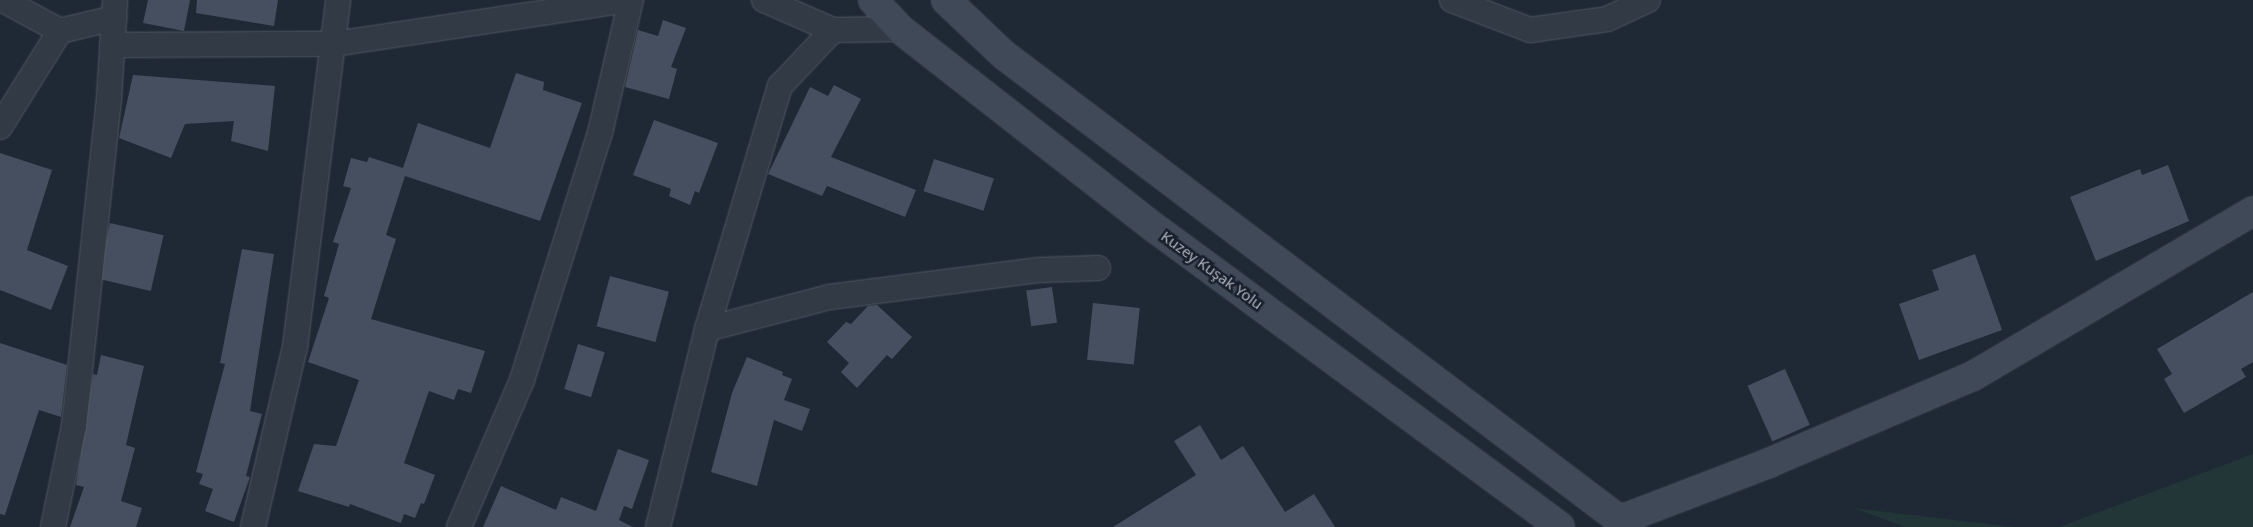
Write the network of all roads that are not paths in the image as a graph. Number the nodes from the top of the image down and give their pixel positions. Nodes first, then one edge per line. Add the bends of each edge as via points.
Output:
1 (3, 0) edge
2 (338, 0) edge
3 (627, 0) edge
4 (631, 0) edge
5 (764, 0) edge
6 (873, 0) edge
7 (946, 0) edge
8 (1452, 0) edge
9 (1648, 0) edge
10 (114, 9) edge
11 (900, 28) junction
12 (833, 30) junction
13 (60, 31) junction
14 (334, 44) junction
15 (112, 45) junction
16 (0, 127) edge
17 (2253, 211) edge
18 (1098, 268) dead end
19 (707, 329) junction
20 (1624, 524) edge
21 (52, 527) edge
22 (253, 527) edge
23 (459, 527) edge
24 (658, 527) edge
25 (1560, 527) edge

1 - 13 street
2 - 14 street
3 - 14 street
4 - 23 street via 600,133 522,380
5 - 12 street
6 - 11 main road, Kuzey Kuşak Yolu
7 - 20 main road via 1004,55
8 - 9 street via 1530,30 1607,19
10 - 13 street
10 - 15 street
11 - 12 street
11 - 25 main road, Kuzey Kuşak Yolu via 1159,230
12 - 19 street via 780,86
13 - 16 street
14 - 15 street
14 - 22 street via 295,347
15 - 21 street via 74,426
17 - 20 main road via 1973,376
18 - 19 street via 1039,270 830,297
19 - 24 street

